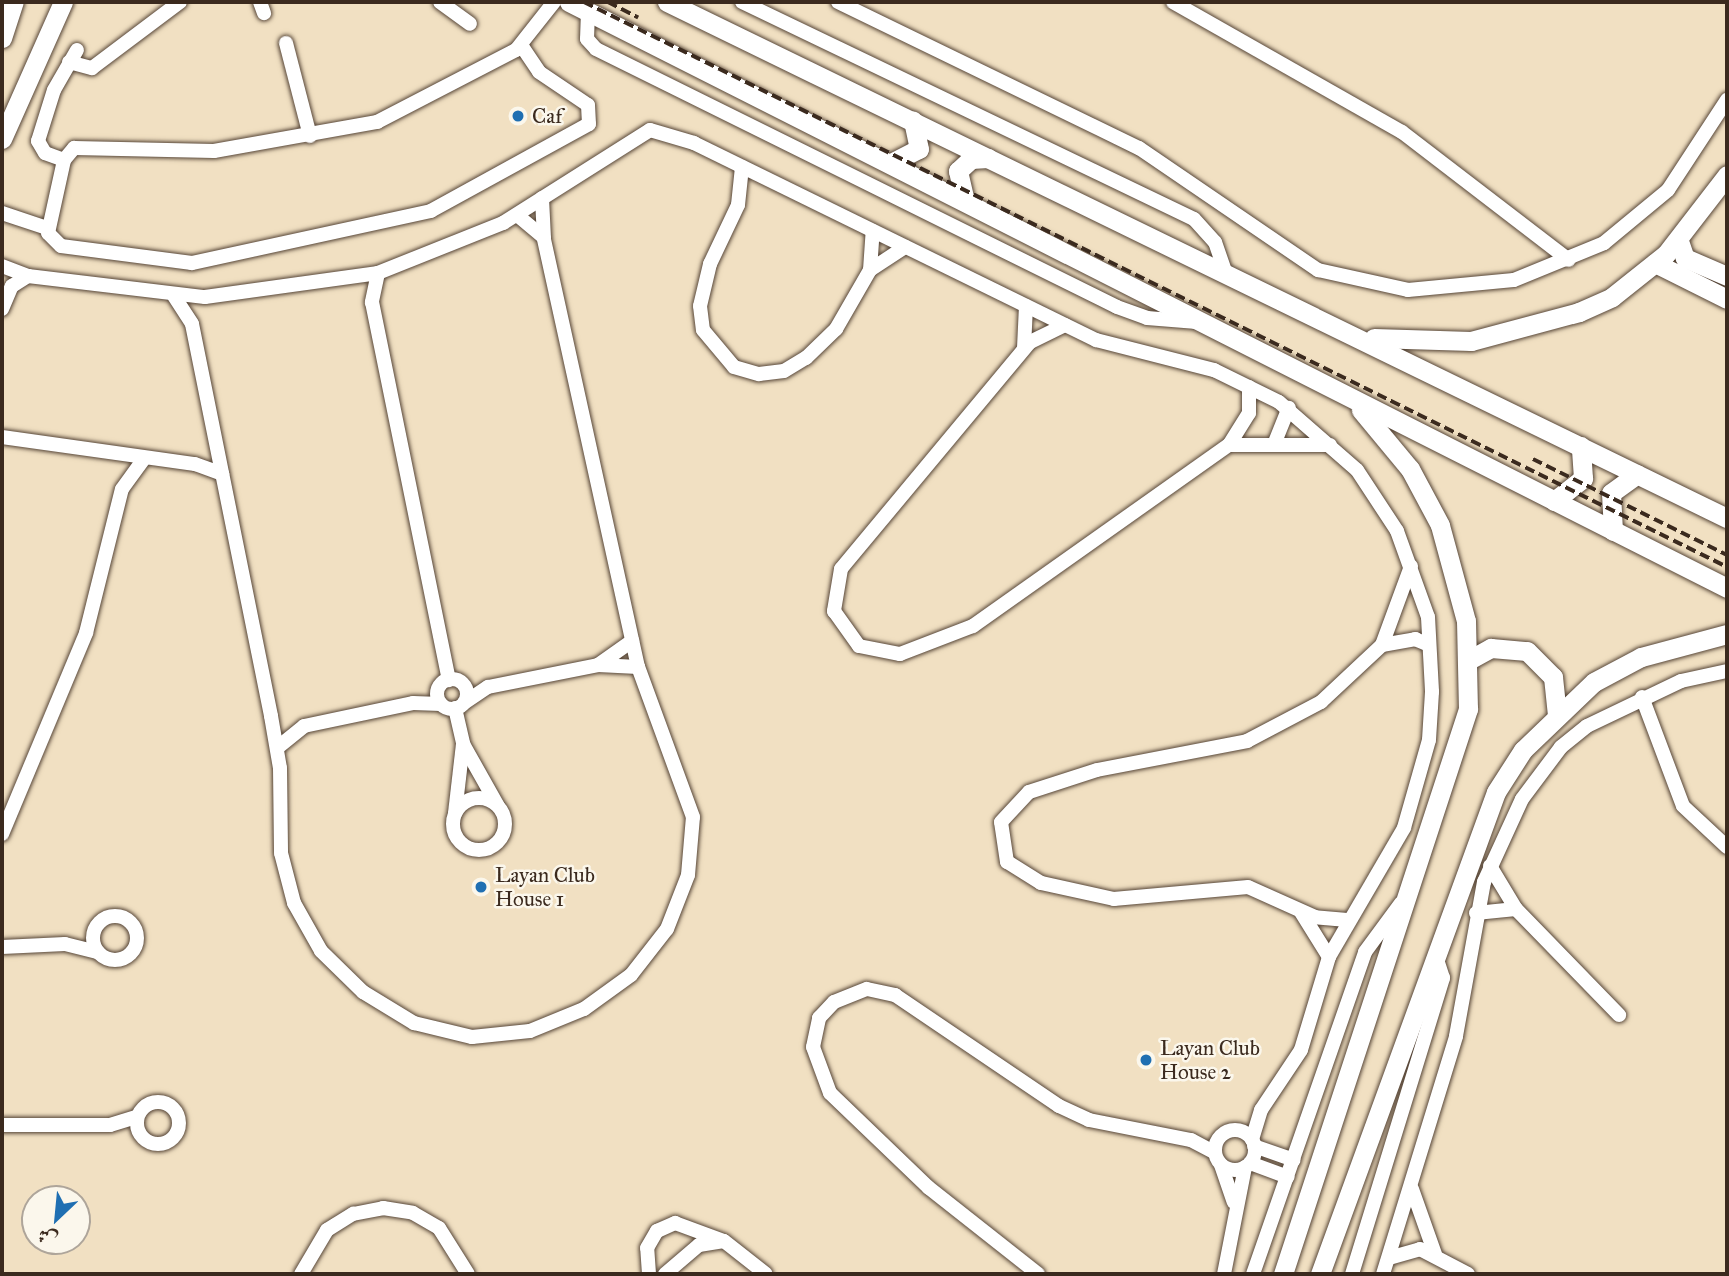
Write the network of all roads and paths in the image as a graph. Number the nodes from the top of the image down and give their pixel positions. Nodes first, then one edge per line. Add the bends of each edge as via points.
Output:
1 (14, 2) edge
2 (63, 2) edge
3 (180, 2) edge
4 (440, 2) edge
5 (554, 2) edge
6 (569, 2) edge
7 (667, 2) edge
8 (742, 2) edge
9 (838, 2) edge
10 (1173, 2) edge
11 (754, 5) edge
12 (588, 11) junction
13 (470, 24) dead end
14 (2, 38) edge
15 (286, 43) dead end
16 (521, 45) junction
17 (1727, 100) edge
18 (913, 121) junction
19 (310, 136) junction
20 (2, 139) edge
21 (988, 158) junction
22 (64, 160) junction
23 (893, 162) junction
24 (742, 167) junction
25 (1727, 175) edge
26 (767, 179) junction
27 (964, 197) junction
28 (542, 198) junction
29 (738, 205) junction
30 (2, 213) edge
31 (517, 215) junction
32 (47, 228) junction
33 (873, 231) junction
34 (544, 238) junction
35 (1679, 241) junction
36 (905, 247) junction
37 (1569, 260) junction
38 (1656, 263) junction
39 (2, 266) edge
40 (870, 270) junction
41 (1225, 271) junction
42 (378, 273) junction
43 (29, 276) junction
44 (1727, 276) edge
45 (353, 278) junction
46 (5, 289) edge
47 (174, 296) junction
48 (205, 297) junction
49 (1727, 299) edge
50 (372, 302) junction
51 (1026, 306) junction
52 (2, 309) edge
53 (1198, 322) junction
54 (192, 324) junction
55 (1065, 325) junction
56 (1360, 337) junction
57 (1024, 349) junction
58 (1249, 387) junction
59 (1351, 399) junction
60 (1289, 408) junction
61 (1245, 425) junction
62 (2, 437) edge
63 (1275, 442) junction
64 (216, 443) junction
65 (1260, 443) junction
66 (1331, 444) junction
67 (1229, 445) junction
68 (1581, 446) junction
69 (110, 456) junction
70 (143, 460) junction
71 (188, 464) junction
72 (222, 474) junction
73 (1637, 474) junction
74 (122, 489) junction
75 (1554, 501) junction
76 (1727, 518) edge
77 (1613, 531) junction
78 (1412, 565) junction
79 (1727, 588) edge
80 (1404, 595) junction
81 (1423, 597) junction
82 (1727, 634) edge
83 (632, 641) junction
84 (1382, 645) junction
85 (1430, 645) junction
86 (1469, 660) junction
87 (598, 665) junction
88 (638, 667) junction
89 (1727, 671) edge
90 (450, 682) junction
91 (488, 687) junction
92 (1642, 696) junction
93 (413, 703) junction
94 (453, 705) junction
95 (1557, 713) junction
96 (271, 716) junction
97 (304, 726) junction
98 (463, 744) junction
99 (277, 748) junction
100 (498, 807) junction
101 (455, 813) junction
102 (2, 834) edge
103 (1727, 847) edge
104 (1490, 866) junction
105 (1412, 892) junction
106 (1298, 909) junction
107 (1516, 909) junction
108 (1476, 913) junction
109 (1347, 920) junction
110 (95, 928) junction
111 (65, 944) junction
112 (2, 947) edge
113 (98, 952) junction
114 (1435, 954) junction
115 (1329, 957) junction
116 (1619, 1015) dead end
117 (1261, 1110) junction
118 (137, 1117) junction
119 (2, 1125) edge
120 (110, 1125) junction
121 (1237, 1130) junction
122 (1221, 1135) junction
123 (141, 1136) junction
124 (1191, 1140) junction
125 (1253, 1143) junction
126 (1218, 1159) junction
127 (1294, 1160) junction
128 (1247, 1165) junction
129 (1288, 1177) junction
130 (1412, 1187) junction
131 (1234, 1202) junction
132 (724, 1241) junction
133 (1435, 1254) junction
134 (1389, 1258) junction
135 (301, 1274) edge
136 (468, 1274) edge
137 (649, 1274) edge
138 (664, 1274) edge
139 (766, 1274) edge
140 (1038, 1274) edge
141 (1224, 1274) edge
142 (1252, 1274) edge
143 (1283, 1274) edge
144 (1320, 1274) edge
145 (1352, 1274) edge
146 (1383, 1274) edge
147 (1468, 1274) edge

1 - 14 main road
2 - 20 main road
3 - 22 street via 92,68 73,56 38,141 45,153
4 - 13 street
5 - 16 street
6 - 12 main road
7 - 18 main road
8 - 11 street
9 - 37 street via 1139,148 1275,245 1343,279 1442,289 1514,279
10 - 37 street via 1392,125
11 - 41 street via 1194,219 1215,242
12 - 23 main road
12 - 53 street via 587,39 596,49 1117,307 1147,318
15 - 19 street
16 - 19 street via 393,116
16 - 32 street via 539,72 588,105 589,124 431,211 192,263 61,246
17 - 37 street via 1668,190 1636,221
18 - 21 main road
18 - 23 main road via 919,149
19 - 22 street via 200,152 83,145
21 - 27 main road via 963,164 957,180
21 - 41 main road
22 - 32 street
23 - 27 main road
24 - 26 street
24 - 28 street via 650,130
24 - 29 street
25 - 35 main road
26 - 29 street
26 - 33 street
27 - 53 main road
28 - 31 street
28 - 34 street
29 - 40 street via 700,306 709,341 734,367 759,374 784,371 806,358 836,329
30 - 32 street
31 - 34 street
31 - 42 street
33 - 36 street
33 - 40 street
34 - 83 street
35 - 38 main road
35 - 44 main road via 1685,258
36 - 40 street
36 - 51 street
38 - 49 main road
38 - 56 main road via 1612,297 1544,326 1434,343
39 - 43 street
41 - 56 main road
42 - 45 street
42 - 50 street
43 - 46 street
43 - 47 street
45 - 48 street
45 - 50 street
46 - 52 street
47 - 48 street
47 - 54 street
48 - 54 street
50 - 90 street
51 - 55 street
51 - 57 street
53 - 59 main road
54 - 64 street
55 - 57 street
55 - 58 street
56 - 68 main road
57 - 67 street via 841,569 834,611 859,646 900,654 973,626
58 - 60 street
58 - 61 street
59 - 75 main road
59 - 86 main road via 1410,469 1440,524 1460,584
60 - 63 street
60 - 66 street
61 - 65 street
61 - 67 street
62 - 69 street
63 - 65 street
63 - 66 street
64 - 71 street
64 - 72 street
65 - 67 street
66 - 78 street via 1379,499
68 - 73 main road
68 - 75 main road via 1583,478
69 - 70 street
69 - 74 street
70 - 71 street
70 - 74 street
71 - 72 street
72 - 96 street
73 - 76 main road
73 - 77 main road via 1611,492
74 - 102 street via 86,633
75 - 77 main road
77 - 79 main road
78 - 80 street
78 - 81 street
80 - 81 street
80 - 84 street
81 - 85 street
82 - 95 main road via 1640,657
83 - 87 street
83 - 88 street
84 - 85 street via 1415,639
84 - 106 street via 1354,676 1286,723 1207,752 1097,769 1029,792 1001,822 1007,862 1041,883 1114,899 1248,887
85 - 109 street via 1429,740 1404,828
86 - 95 main road via 1491,648 1527,651 1553,677
86 - 105 main road via 1468,709 1457,756
87 - 88 street
87 - 91 street
88 - 99 street via 694,817 688,875 667,929 631,975 584,1009 530,1031 471,1037 414,1023 363,992 321,951 286,878
89 - 92 street
90 - 91 street
90 - 93 street
90 - 94 street
90 - 94 street via 466,689
91 - 94 street
92 - 103 street via 1683,806
92 - 104 street via 1561,747 1522,799
93 - 94 street
93 - 97 street
94 - 98 street
95 - 114 main road via 1496,792
96 - 97 street
96 - 99 street
97 - 99 street
98 - 100 street
98 - 101 street
100 - 101 street via 475,798
100 - 101 street via 504,832 486,849 461,843
104 - 107 street
104 - 108 street
105 - 127 street via 1366,952
105 - 143 main road
106 - 109 street
106 - 115 street
107 - 108 street
107 - 116 street
108 - 130 street via 1456,1036
109 - 115 street
110 - 111 street
110 - 113 street
110 - 113 street via 118,916 138,934 126,958 113,960
111 - 112 street
111 - 113 street
114 - 144 main road
114 - 145 street via 1444,974 1433,1018
115 - 117 street via 1301,1050
117 - 121 street
117 - 125 street
118 - 120 street
118 - 123 street
118 - 123 street via 144,1106 163,1102 179,1122 165,1143
119 - 120 street
120 - 123 street
121 - 122 street
121 - 125 street
122 - 124 street
122 - 126 street
124 - 126 street
124 - 140 street via 1089,1120 1059,1106 895,995 867,989 834,1002 819,1018 813,1047 830,1093 929,1188
125 - 127 street
125 - 128 street
126 - 128 street
126 - 131 street
127 - 129 street
128 - 129 street
128 - 131 street
129 - 142 street
130 - 133 street
130 - 134 street
131 - 141 street via 1234,1244
132 - 137 street via 675,1223 657,1231 647,1248
132 - 138 street via 699,1245
132 - 139 street
133 - 134 street via 1412,1250
133 - 147 street
134 - 146 street
135 - 136 street via 327,1230 353,1214 383,1208 413,1213 439,1228

